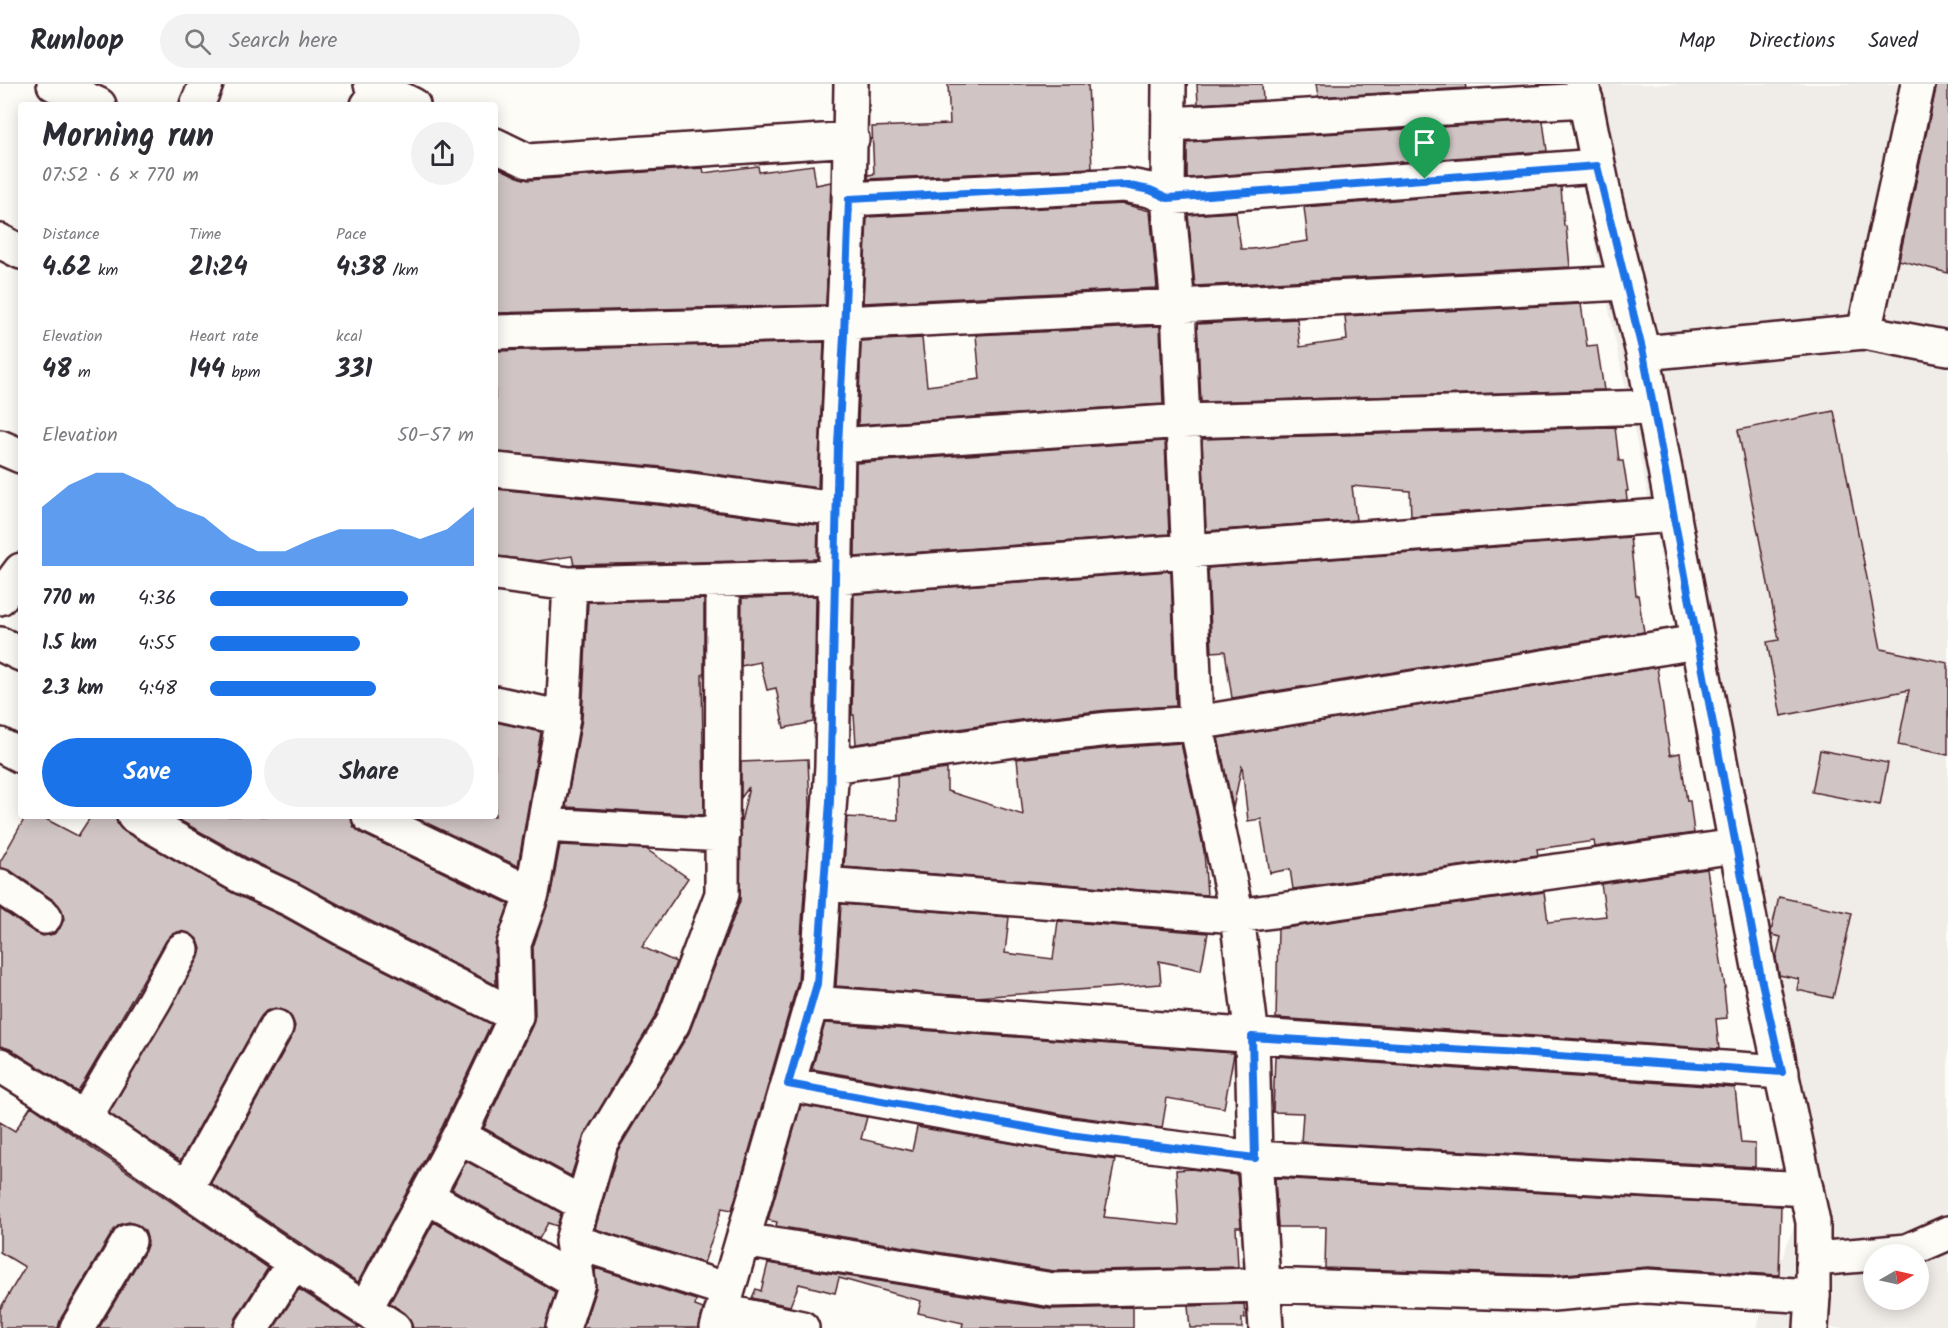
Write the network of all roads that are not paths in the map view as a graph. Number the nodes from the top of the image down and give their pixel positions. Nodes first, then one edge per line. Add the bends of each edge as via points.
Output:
1 (54, 84) edge
2 (183, 84) edge
3 (206, 84) edge
4 (851, 84) edge
5 (1169, 84) edge
6 (1918, 84) edge
7 (376, 90) edge
8 (1584, 92) edge
9 (93, 102) edge
10 (182, 102) edge
11 (198, 102) edge
12 (406, 102) edge
13 (1170, 124) junction
14 (852, 139) junction
15 (498, 146) edge
16 (1597, 166) junction
17 (1168, 198) junction
18 (849, 199) junction
19 (0, 241) edge
20 (18, 250) edge
21 (1625, 283) junction
22 (1178, 307) junction
23 (844, 323) junction
24 (498, 332) edge
25 (1864, 332) junction
26 (1948, 348) edge
27 (1643, 353) junction
28 (1653, 407) junction
29 (1183, 422) junction
30 (838, 445) junction
31 (0, 447) edge
32 (18, 455) edge
33 (498, 470) edge
34 (837, 509) junction
35 (1674, 515) junction
36 (1188, 550) junction
37 (18, 574) edge
38 (498, 574) edge
39 (836, 577) junction
40 (723, 580) junction
41 (570, 584) junction
42 (0, 598) edge
43 (1697, 642) junction
44 (0, 644) edge
45 (18, 653) edge
46 (498, 704) edge
47 (563, 718) junction
48 (1196, 723) junction
49 (0, 745) edge
50 (18, 754) edge
51 (832, 766) junction
52 (139, 819) edge
53 (375, 819) edge
54 (544, 825) junction
55 (723, 835) junction
56 (1736, 846) junction
57 (823, 884) junction
58 (0, 886) edge
59 (532, 894) junction
60 (1236, 916) junction
61 (45, 917) dead end
62 (182, 950) dead end
63 (812, 1003) junction
64 (516, 1016) junction
65 (276, 1027) dead end
66 (1252, 1037) junction
67 (0, 1065) edge
68 (1782, 1072) junction
69 (788, 1084) junction
70 (84, 1119) junction
71 (459, 1136) junction
72 (1255, 1158) junction
73 (187, 1188) junction
74 (1806, 1189) junction
75 (426, 1196) junction
76 (583, 1204) junction
77 (1948, 1233) edge
78 (743, 1240) junction
79 (129, 1241) dead end
80 (572, 1241) junction
81 (1923, 1244) edge
82 (1863, 1255) edge
83 (1814, 1259) junction
84 (294, 1262) junction
85 (578, 1283) junction
86 (1264, 1285) junction
87 (1813, 1296) junction
88 (365, 1309) junction
89 (722, 1310) edge
90 (77, 1328) edge
91 (252, 1328) edge
92 (394, 1328) edge
93 (562, 1328) edge
94 (802, 1328) edge
95 (1266, 1328) edge
96 (1811, 1328) edge

1 - 9 street
2 - 10 street
3 - 11 street
4 - 14 street
5 - 13 street
6 - 25 street
7 - 12 street
8 - 13 street
8 - 16 street
13 - 17 street
14 - 15 street via 528,161
14 - 18 street
16 - 17 street
16 - 21 street
17 - 18 street via 1124,185
17 - 22 street
18 - 23 street
19 - 20 street
21 - 22 street
21 - 27 street
22 - 23 street
22 - 29 street
23 - 24 street
23 - 30 street
25 - 26 street
25 - 27 street
27 - 28 street
28 - 29 street
28 - 35 street
29 - 30 street
29 - 36 street
30 - 34 street
31 - 32 street
33 - 34 street
34 - 39 street
35 - 36 street
35 - 43 street
36 - 39 street
36 - 48 street
37 - 42 street
38 - 41 street
39 - 40 street
39 - 51 street
40 - 41 street
40 - 55 street
41 - 47 street
43 - 48 street
43 - 56 street
44 - 45 street
46 - 47 street
47 - 54 street
48 - 51 street via 1033,737
48 - 60 street
49 - 50 street
51 - 57 street
52 - 64 street via 240,876
53 - 59 street
54 - 55 street
54 - 59 street
55 - 76 street via 722,894 673,1023 601,1142
56 - 60 street
56 - 68 street
57 - 60 street
57 - 63 street via 817,984
58 - 61 street
59 - 64 street via 514,944
60 - 66 street
62 - 70 street
63 - 66 street
63 - 69 street
64 - 71 street
65 - 73 street
66 - 68 street
66 - 72 street
67 - 70 street
68 - 74 street
69 - 72 street via 1069,1135
69 - 78 street
70 - 73 street
71 - 75 street
71 - 76 street
72 - 74 street
72 - 86 street
73 - 84 street
74 - 83 street via 1813,1222
75 - 85 street
75 - 88 street
76 - 80 street
77 - 81 street
78 - 86 street via 1053,1290
78 - 89 street
79 - 90 street
80 - 85 street
80 - 89 street
82 - 83 street
83 - 87 street
84 - 88 street
84 - 91 street
85 - 93 street
86 - 87 street via 1552,1294 1647,1286
86 - 95 street
87 - 96 street
88 - 92 street
89 - 94 street

